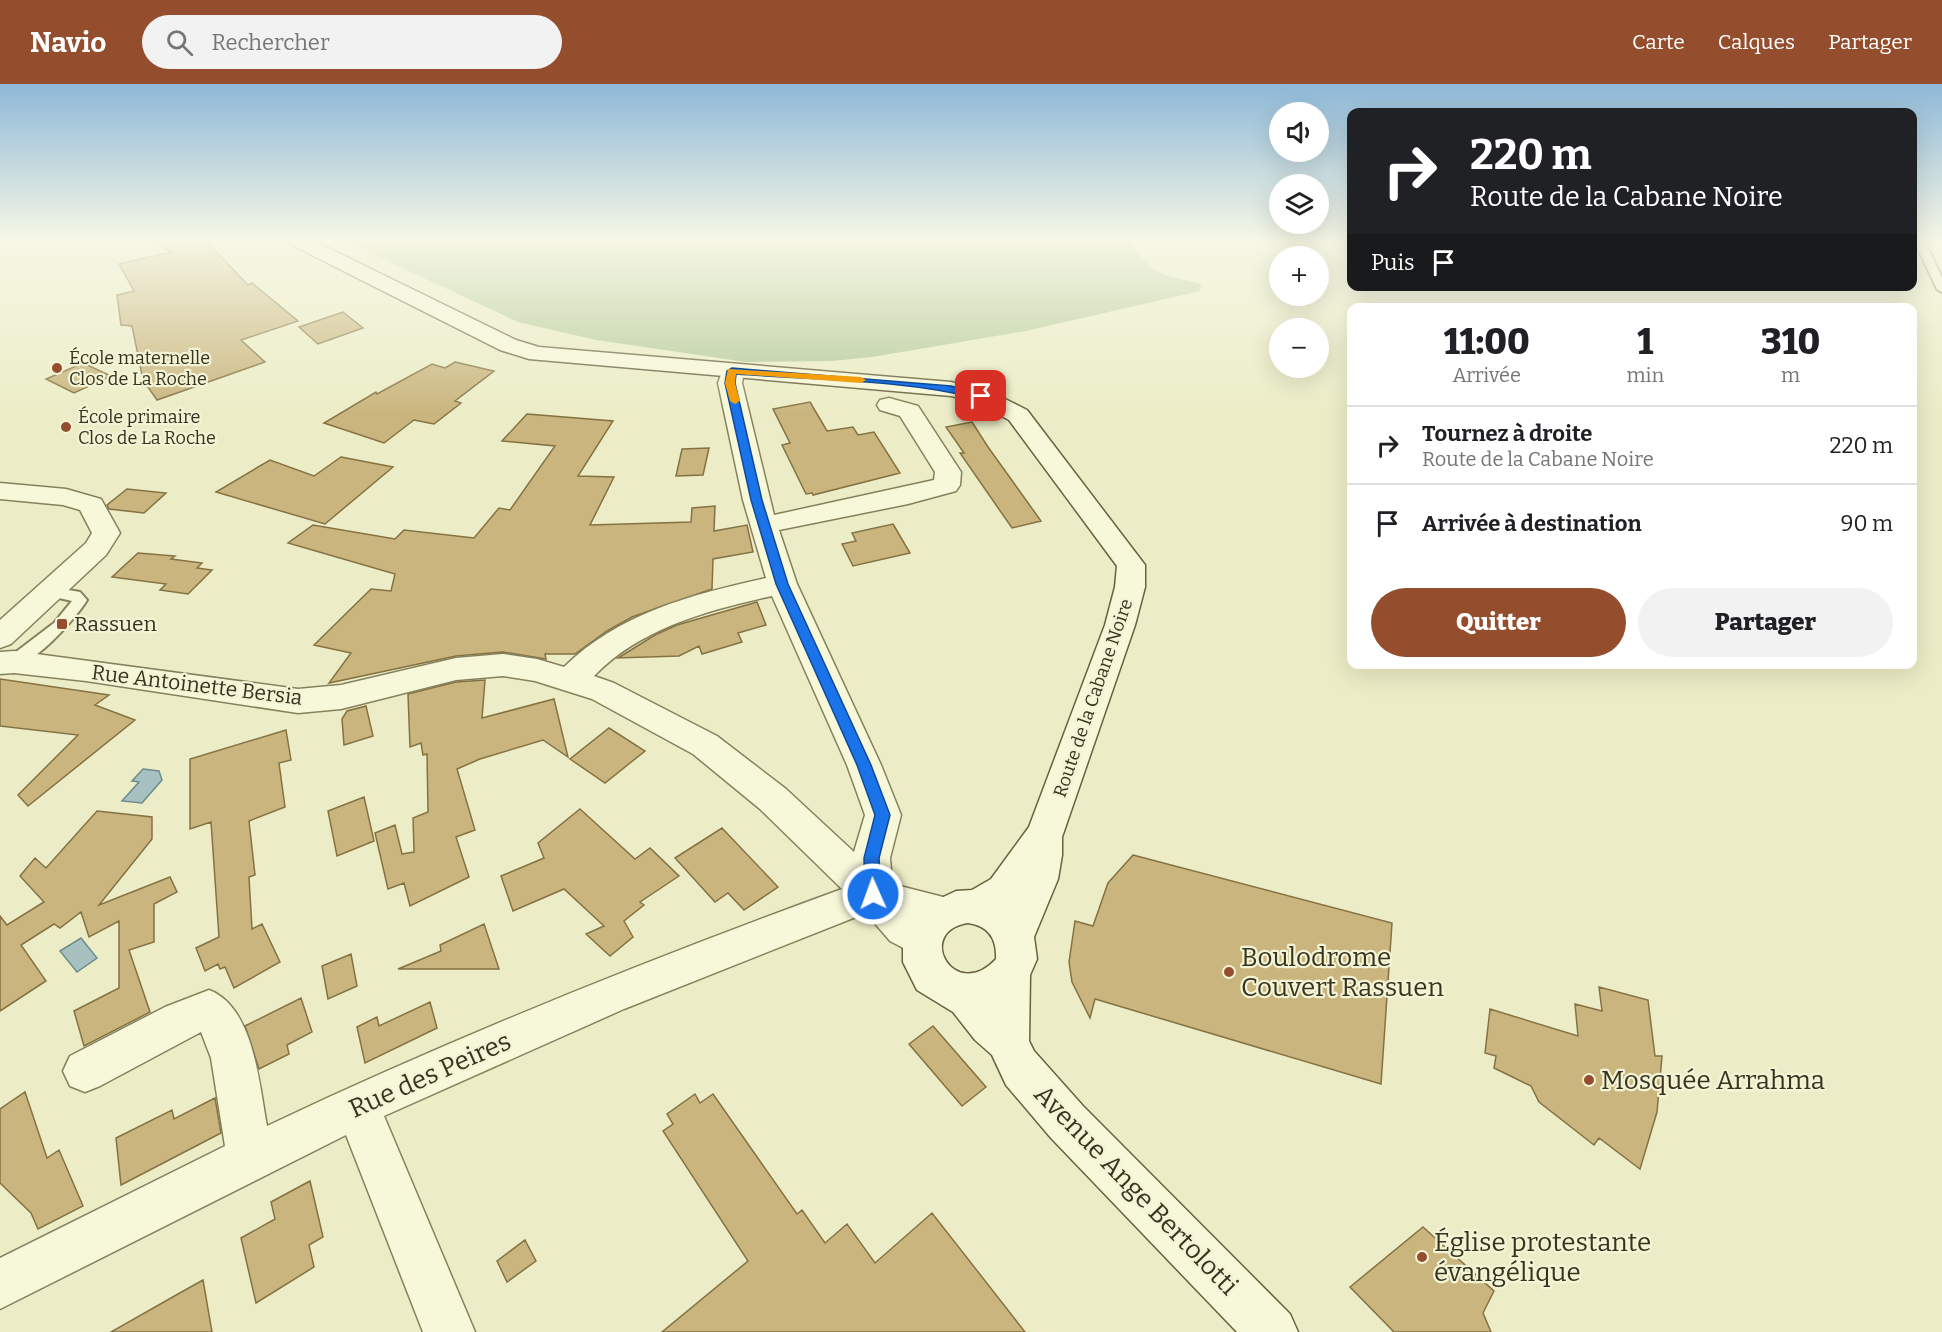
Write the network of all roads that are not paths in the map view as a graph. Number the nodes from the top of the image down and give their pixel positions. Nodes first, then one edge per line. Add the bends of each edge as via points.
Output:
1 (414, 298) edge
2 (732, 371) junction
3 (889, 405) dead end
4 (0, 491) edge
5 (764, 525) junction
6 (782, 584) junction
7 (5, 654) edge
8 (570, 681) junction
9 (1045, 834) junction
10 (873, 894) junction
11 (948, 920) junction
12 (1012, 954) junction
13 (961, 992) junction
14 (1008, 1042) junction
15 (85, 1071) dead end
16 (358, 1107) junction
17 (252, 1156) junction
18 (0, 1284) edge
19 (448, 1332) edge
20 (1272, 1332) edge

1 - 2 street, Route de la Cabane Noire via 508,345 537,354
2 - 5 street via 730,383
2 - 9 street, Route de la Cabane Noire via 951,389 1000,405 1018,415 1131,565 1120,625
3 - 5 street via 909,411 948,472 946,485
4 - 7 street via 66,497 91,505 106,532 96,549 51,592
5 - 6 street
6 - 8 street via 655,620 595,656
6 - 10 street via 864,765 882,815 871,858
7 - 8 street, Rue Antoinette Bersia via 298,701 341,697 456,669 503,665 537,670
8 - 10 street, Rue Antoinette Bersia via 603,691 705,745 773,799
9 - 11 street, Route de la Cabane Noire via 1005,890
9 - 12 street, Route de la Cabane Noire via 1043,872
10 - 11 street
10 - 16 street, Rue des Peires via 498,1043
11 - 12 street via 999,915
11 - 13 street via 923,962 939,983
12 - 13 street via 989,989
12 - 14 street, Avenue Ange Bertolotti
13 - 14 street, Avenue Ange Bertolotti
14 - 20 street, Avenue Ange Bertolotti via 1019,1067 1088,1145
15 - 17 street via 209,1010 220,1020
16 - 17 street, Rue des Peires
16 - 19 street
17 - 18 street, Rue des Peires

